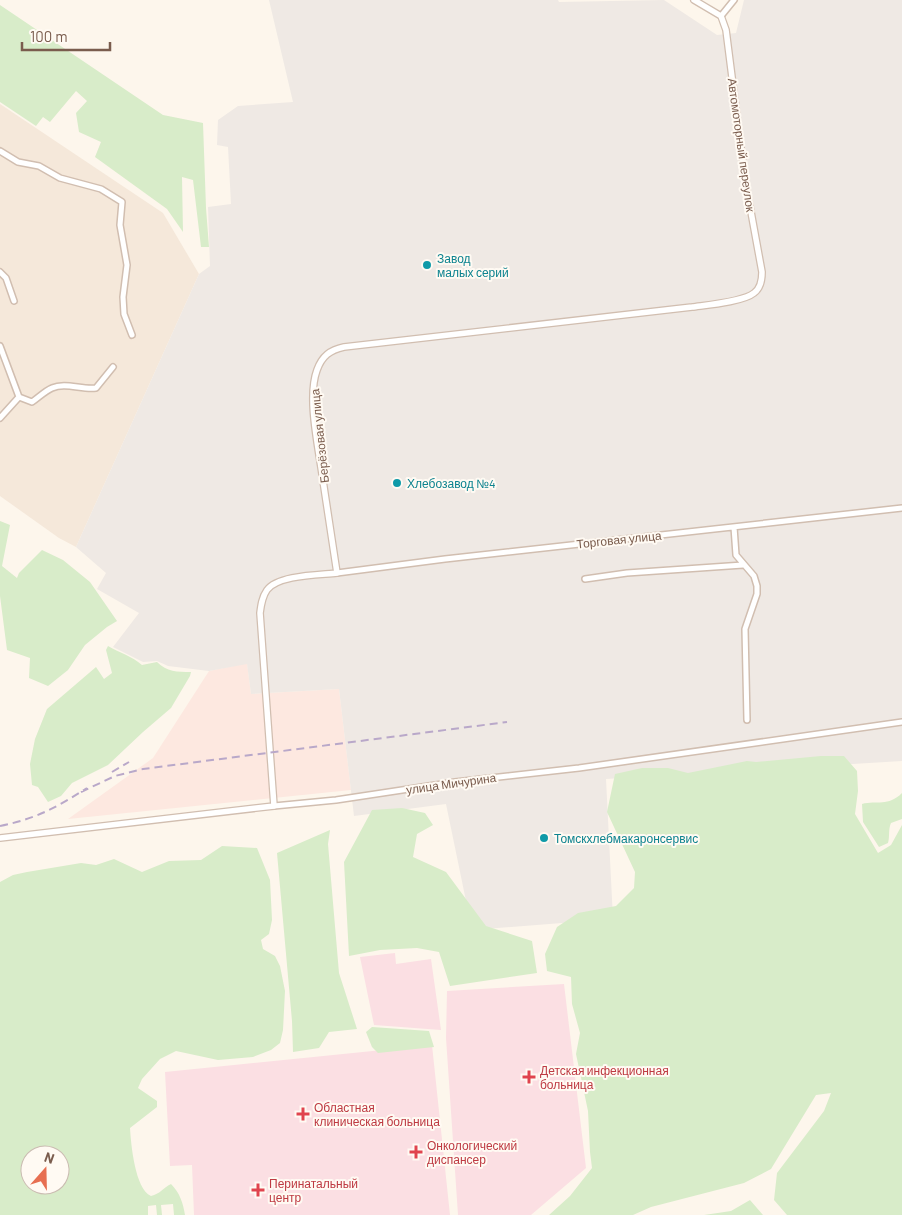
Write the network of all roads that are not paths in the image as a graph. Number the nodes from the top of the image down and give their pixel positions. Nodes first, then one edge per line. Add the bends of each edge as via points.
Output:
1 (694, 0) edge
2 (734, 0) edge
3 (722, 16) junction
4 (0, 151) edge
5 (0, 272) edge
6 (755, 293) joint
7 (14, 301) dead end
8 (132, 335) dead end
9 (0, 346) edge
10 (113, 367) dead end
11 (19, 397) junction
12 (0, 418) edge
13 (902, 508) edge
14 (734, 527) junction
15 (743, 565) junction
16 (337, 573) junction
17 (585, 579) dead end
18 (747, 720) dead end
19 (902, 722) edge
20 (274, 806) junction
21 (0, 838) edge

1 - 3 street
2 - 3 street
3 - 6 street, Автомоторный переулок via 762,272 762,281
4 - 8 street via 18,162 39,166 65,180 101,189 122,202 120,225 126,265 124,314
5 - 7 street via 6,278
6 - 16 street, Берёзовая улица via 692,307 344,346 328,352 317,369 313,398
9 - 11 street
10 - 11 street via 96,388 53,387 32,402
11 - 12 street
13 - 14 street, Торговая улица
14 - 15 street via 736,556
14 - 16 street, Торговая улица
15 - 17 street
15 - 18 street via 754,576 757,586 745,629
16 - 20 street via 280,581 271,586 262,599 260,630
19 - 20 street, улица Мичурина via 579,768
20 - 21 street, улица Мичурина

